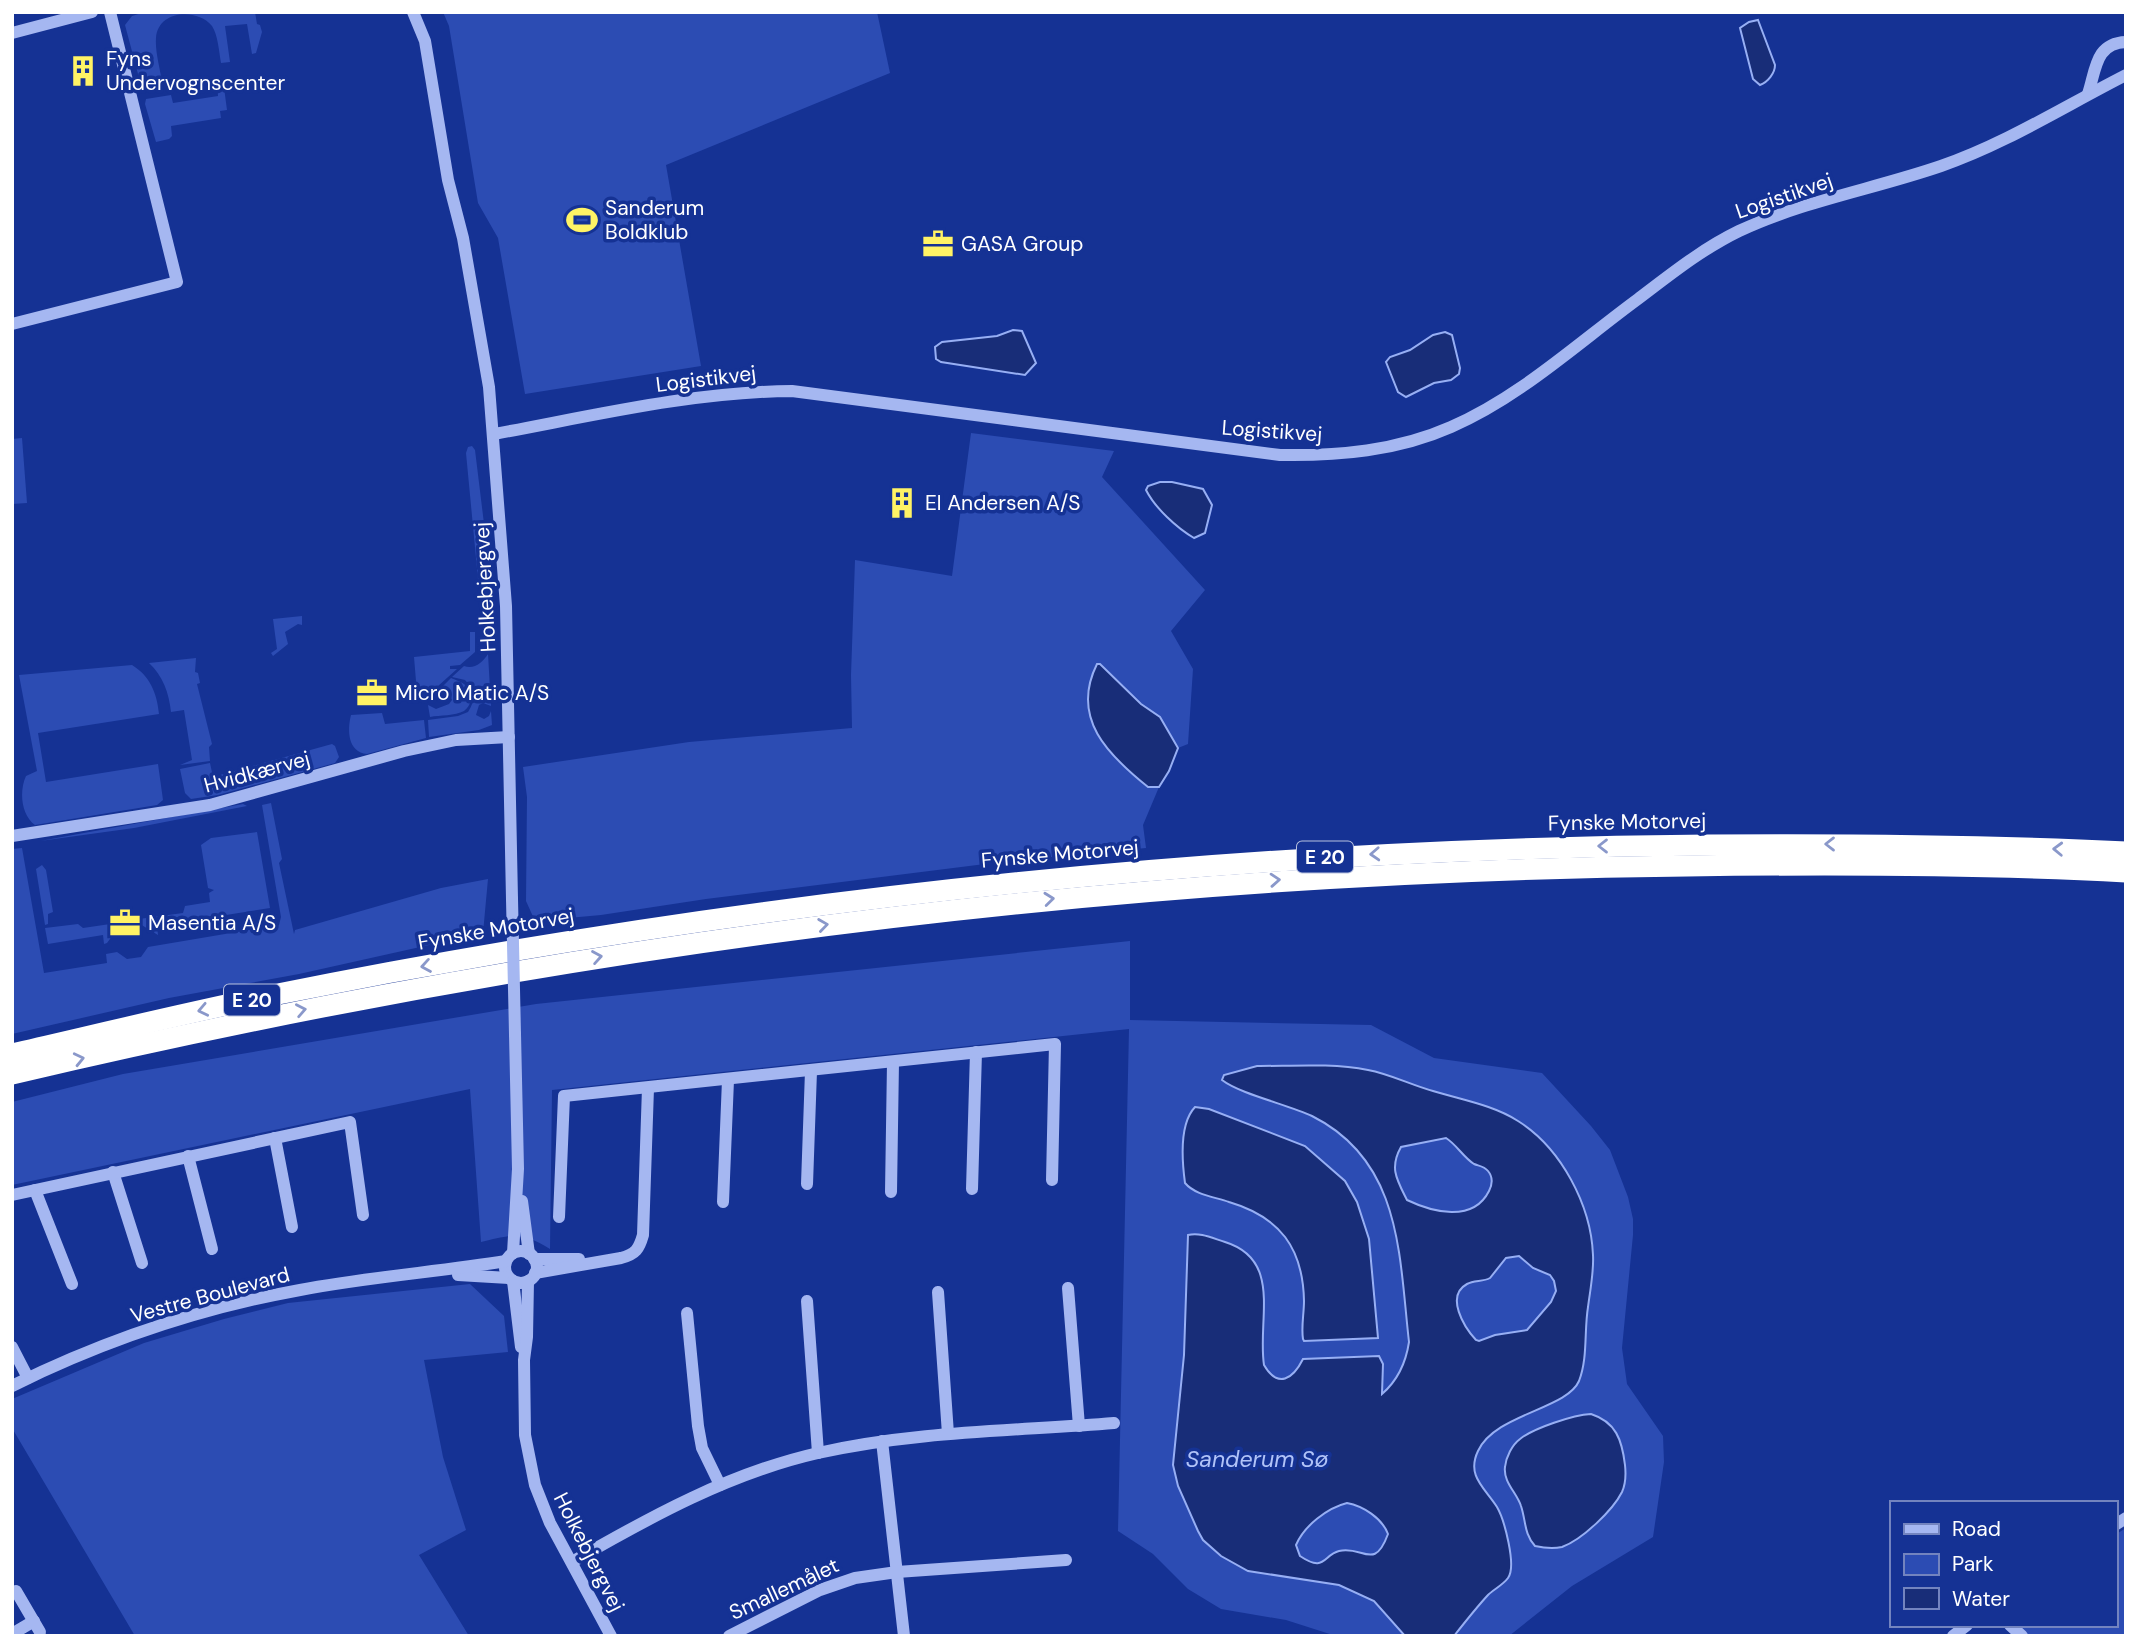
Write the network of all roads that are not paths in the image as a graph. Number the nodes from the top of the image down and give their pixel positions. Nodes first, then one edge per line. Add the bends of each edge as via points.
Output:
1 (92, 12) edge
2 (110, 12) edge
3 (413, 12) edge
4 (12, 33) edge
5 (2126, 42) edge
6 (2126, 75) edge
7 (2088, 94) junction
8 (12, 324) edge
9 (494, 433) junction
10 (509, 737) junction
11 (12, 836) edge
12 (2126, 852) edge
13 (2126, 872) edge
14 (976, 1052) junction
15 (12, 1054) edge
16 (893, 1062) junction
17 (811, 1071) junction
18 (12, 1074) edge
19 (729, 1080) junction
20 (648, 1088) junction
21 (275, 1138) junction
22 (188, 1156) junction
23 (518, 1170) junction
24 (113, 1171) junction
25 (1052, 1180) dead end
26 (807, 1184) dead end
27 (972, 1189) dead end
28 (35, 1190) junction
29 (891, 1192) dead end
30 (12, 1195) edge
31 (723, 1202) dead end
32 (363, 1215) dead end
33 (559, 1217) dead end
34 (292, 1227) dead end
35 (212, 1249) dead end
36 (531, 1256) junction
37 (510, 1257) junction
38 (607, 1259) junction
39 (142, 1263) dead end
40 (426, 1274) junction
41 (532, 1277) junction
42 (511, 1279) junction
43 (72, 1284) dead end
44 (1068, 1288) dead end
45 (938, 1292) dead end
46 (807, 1301) dead end
47 (687, 1313) dead end
48 (12, 1347) edge
49 (524, 1360) junction
50 (27, 1378) junction
51 (12, 1386) edge
52 (1114, 1423) dead end
53 (1079, 1426) junction
54 (948, 1434) junction
55 (882, 1441) junction
56 (818, 1453) junction
57 (720, 1485) junction
58 (1066, 1560) dead end
59 (572, 1562) junction
60 (897, 1572) junction
61 (16, 1591) dead end
62 (12, 1634) edge
63 (611, 1636) edge
64 (729, 1636) edge
65 (904, 1636) edge

1 - 4 street
2 - 8 street via 177,282
3 - 9 street, Holkebjergvej via 425,41 448,180 463,238
5 - 7 street via 2112,43 2102,51
6 - 7 street, Logistikvej
7 - 9 street, Logistikvej via 1944,165 1787,211 1738,232 1693,257 1495,405 1450,428 1387,447 1343,454 1280,455 792,391 701,396
9 - 10 street, Holkebjergvej
10 - 11 street, Hvidkærvej via 456,740 404,751 210,805
10 - 23 street, Holkebjergvej, bridge
12 -> 15 highway, Fynske Motorvej / E 20 via 1826,844 1561,846 1292,859 980,885 628,932 401,970
18 -> 13 highway, Fynske Motorvej / E 20 via 272,1016 617,954 863,919 1117,892 1562,867 1826,864
14 - 16 street
14 - 25 street via 1055,1044
14 - 27 street
16 - 17 street
16 - 29 street
17 - 19 street
17 - 26 street
19 - 20 street
19 - 31 street
20 - 33 street via 564,1096
20 - 38 street via 643,1235 632,1255
21 - 22 street
21 - 32 street via 350,1122
21 - 34 street
22 - 24 street
22 - 35 street
23 - 36 street, Holkebjergvej
23 - 37 street, Holkebjergvej
24 - 28 street
24 - 39 street
28 - 30 street
28 - 43 street
36 - 37 street via 524,1252
36 - 38 street
36 - 41 street
37 - 40 street, Vestre Boulevard
37 - 42 street via 505,1270
38 - 41 street
40 - 42 street, Vestre Boulevard
40 - 50 street, Vestre Boulevard via 345,1282 245,1302 134,1334
41 - 42 street
41 - 49 street, Holkebjergvej
42 - 49 street, Holkebjergvej
44 - 53 street
45 - 54 street
46 - 56 street
47 - 57 street via 702,1448
48 - 50 street
49 - 59 street, Holkebjergvej via 525,1435 535,1485
50 - 51 street, Vestre Boulevard
52 - 53 street
53 - 54 street
54 - 55 street
55 - 56 street
55 - 60 street
56 - 57 street
57 - 59 street
58 - 60 street, Smallemålet
59 - 63 street, Holkebjergvej
60 - 64 street, Smallemålet via 855,1578 820,1590
60 - 65 street
61 - 62 street via 37,1626

